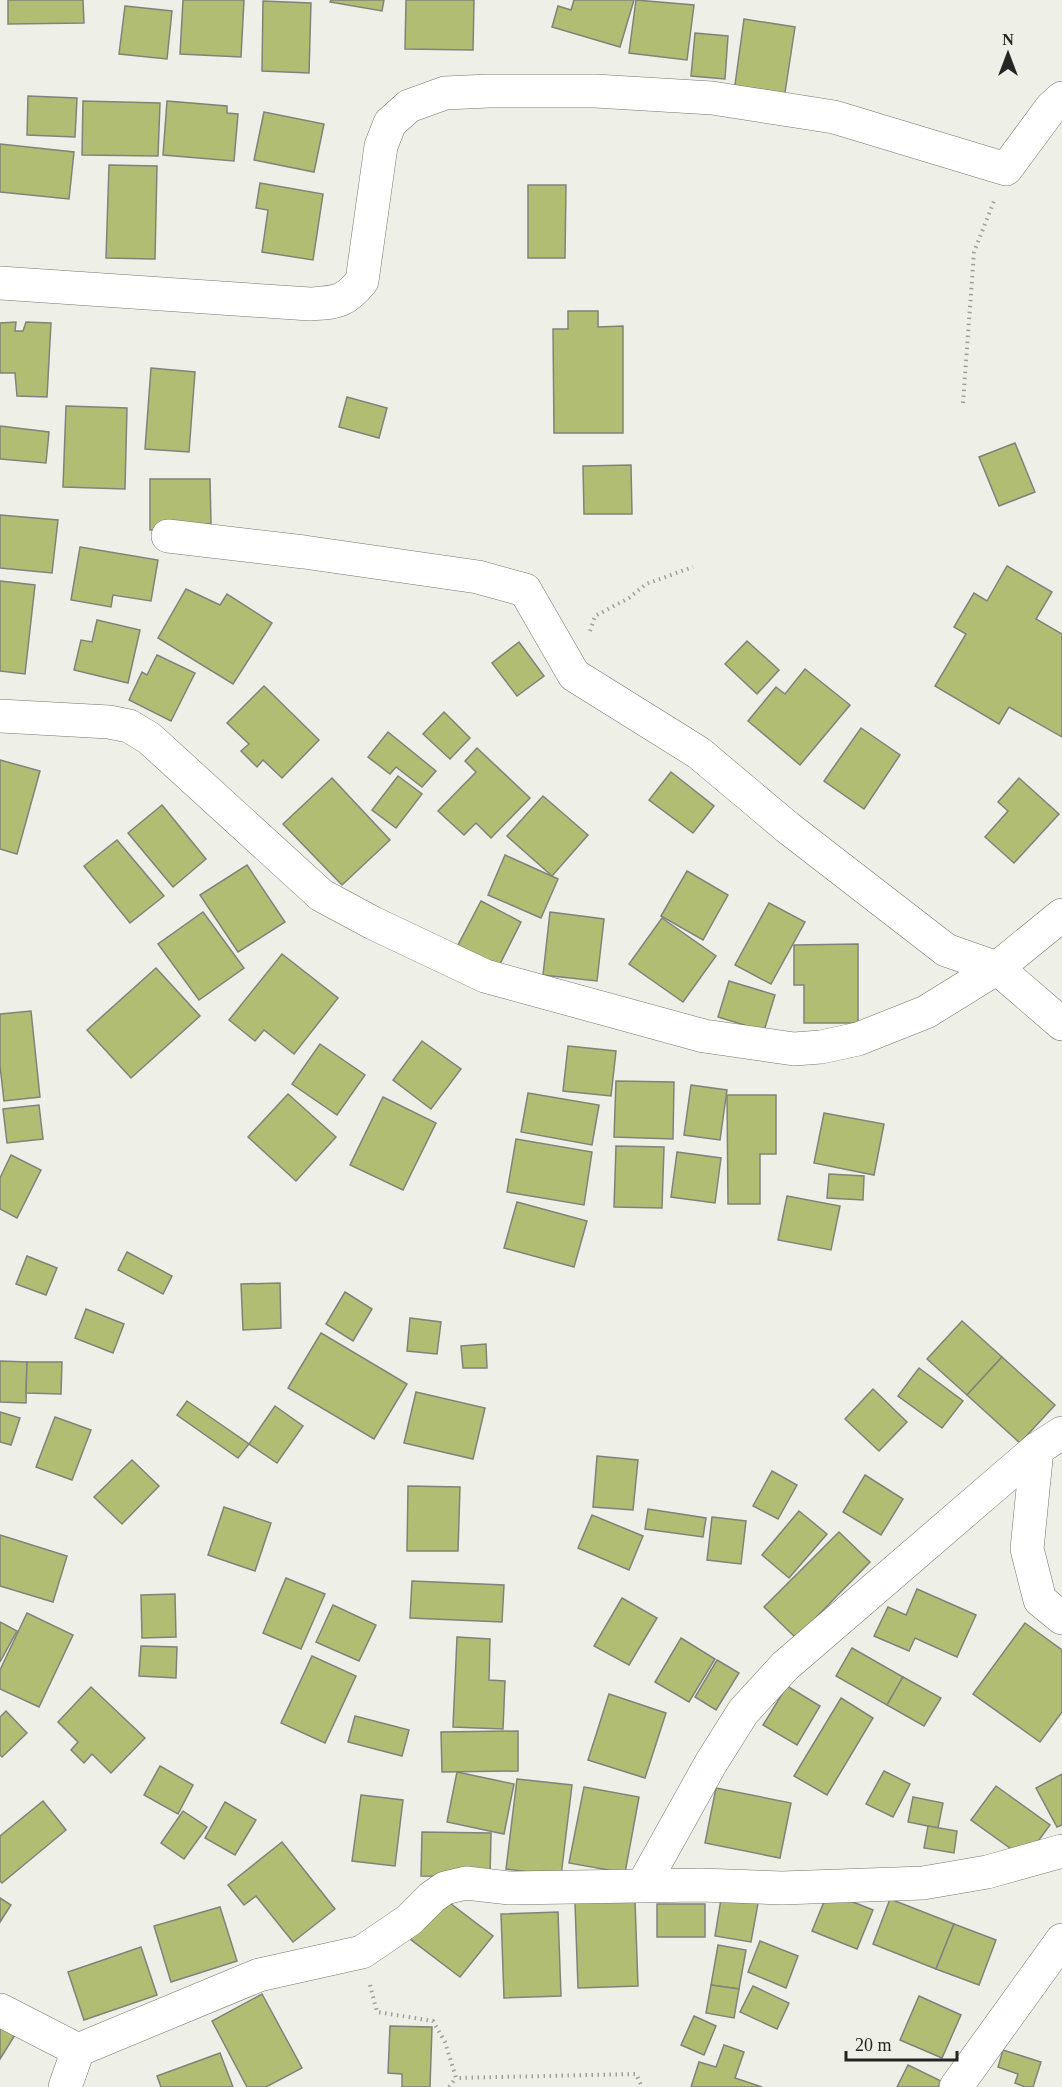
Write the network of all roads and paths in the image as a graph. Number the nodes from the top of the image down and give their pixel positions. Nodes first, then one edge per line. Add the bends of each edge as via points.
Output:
1 (1062, 98) edge
2 (1006, 169) junction
3 (0, 283) edge
4 (963, 403) dead end
5 (168, 536) dead end
6 (693, 567) dead end
7 (573, 675) junction
8 (0, 716) edge
9 (1062, 915) edge
10 (997, 968) junction
11 (1062, 1024) edge
12 (1049, 1441) edge
13 (1062, 1617) edge
14 (1062, 1851) edge
15 (643, 1885) junction
16 (1062, 1940) edge
17 (362, 1952) junction
18 (0, 2010) edge
19 (78, 2049) junction
20 (456, 2078) junction
21 (65, 2087) edge
22 (449, 2087) edge
23 (642, 2087) edge
24 (956, 2087) edge

1 - 2 street
2 - 3 street via 834,117 712,98 596,91 445,93 409,106 390,123 381,146 362,281 350,296 336,302 310,304
2 - 4 path via 974,252
5 - 7 street via 478,577 525,590
6 - 7 path via 646,584 596,616
7 - 10 street via 699,753 946,950
8 - 10 street via 129,726 149,738 321,895 484,976 704,1036 794,1049 858,1039 926,1012
9 - 10 street
10 - 11 street
12 - 13 street via 1027,1549 1040,1600
12 - 15 street via 785,1666 742,1712
14 - 15 street via 987,1872 923,1884 782,1888
15 - 17 street via 510,1888 466,1884 445,1888 409,1920
16 - 24 street
17 - 19 street via 259,1975
17 - 20 path via 377,2012 433,2021 445,2042
18 - 19 street
19 - 21 street
20 - 22 path
20 - 23 path via 636,2074

